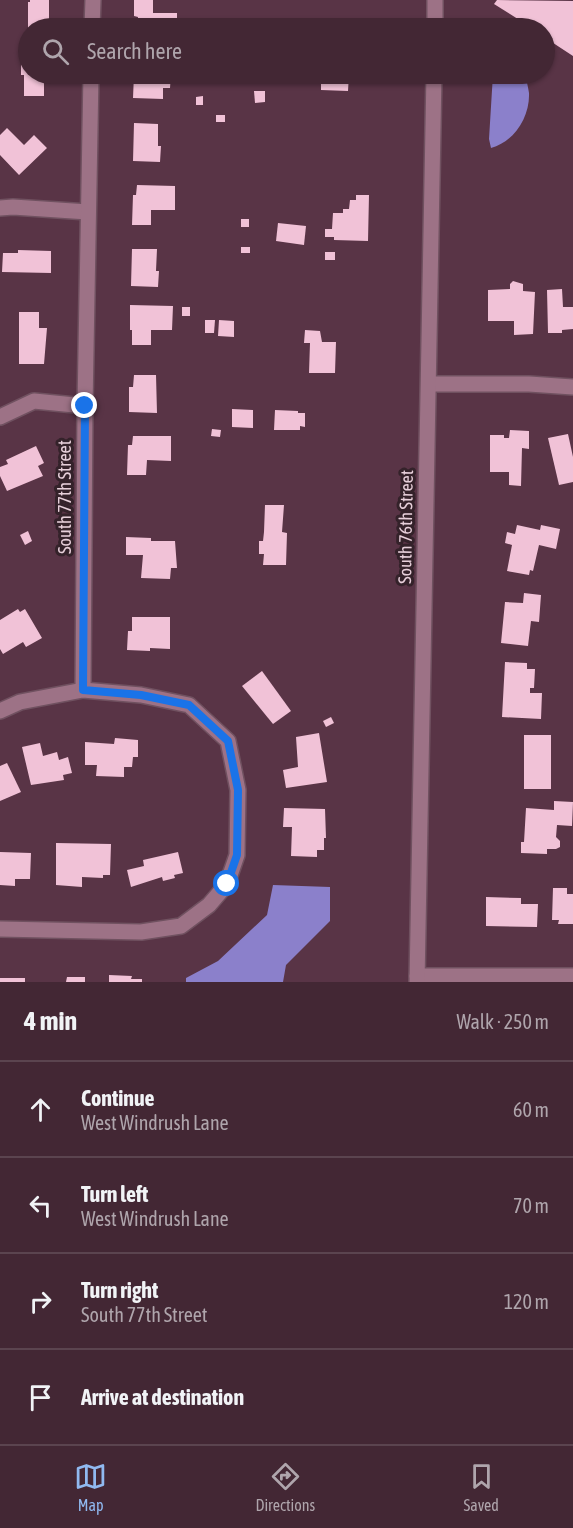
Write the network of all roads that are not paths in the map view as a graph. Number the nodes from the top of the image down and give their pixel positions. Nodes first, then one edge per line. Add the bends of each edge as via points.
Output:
1 (93, 0) edge
2 (435, 0) edge
3 (92, 18) edge
4 (435, 18) edge
5 (91, 84) edge
6 (434, 84) edge
7 (0, 208) edge
8 (88, 212) junction
9 (430, 384) junction
10 (573, 387) edge
11 (85, 406) junction
12 (0, 417) edge
13 (83, 690) junction
14 (0, 711) edge
15 (0, 929) edge
16 (573, 976) edge
17 (417, 979) edge

1 - 3 street
2 - 4 street
5 - 8 street, South 77th Street
6 - 9 street, South 76th Street
7 - 8 street
8 - 11 street, South 77th Street
9 - 10 street
9 - 17 street, South 76th Street
11 - 12 street via 34,401
11 - 13 street, South 77th Street
13 - 14 street via 20,702
13 - 15 street via 141,695 189,705 228,741 238,790 237,855 227,884 209,905 181,926 141,933
16 - 17 street

